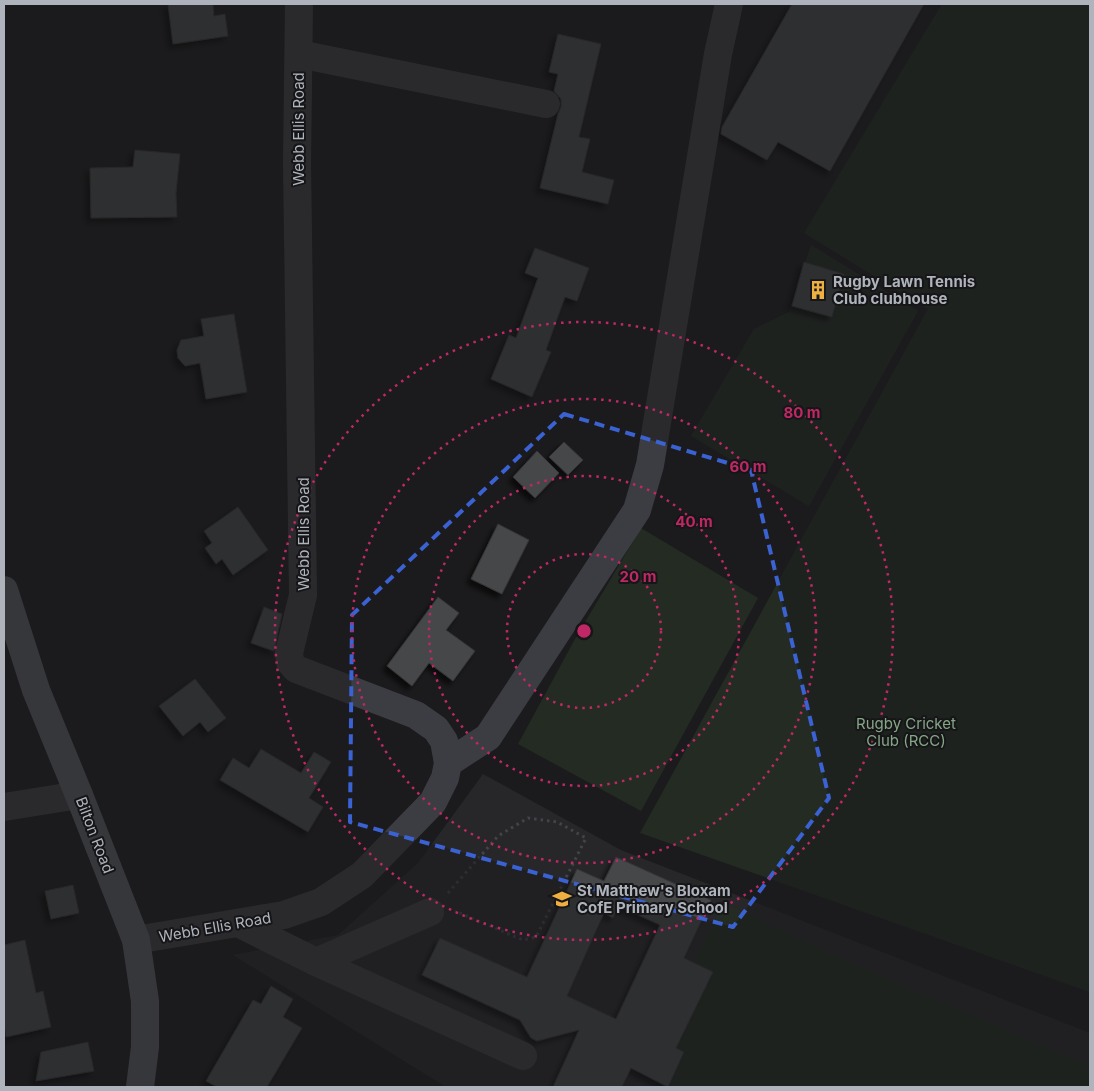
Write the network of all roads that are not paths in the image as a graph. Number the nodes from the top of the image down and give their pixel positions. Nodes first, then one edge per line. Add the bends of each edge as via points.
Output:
1 (300, 4) edge
2 (729, 4) edge
3 (299, 54) junction
4 (546, 104) dead end
5 (4, 590) edge
6 (448, 763) junction
7 (79, 795) junction
8 (4, 807) edge
9 (434, 908) road end
10 (240, 924) junction
11 (136, 940) junction
12 (316, 962) junction
13 (523, 1056) dead end
14 (140, 1087) edge

1 - 3 street, Webb Ellis Road
2 - 6 street via 650,465 637,510 488,737
3 - 4 street
3 - 6 street, Webb Ellis Road via 297,163 304,594 289,653 290,662 296,669 416,715 436,729 444,741
5 - 7 main road, Bilton Road via 36,690
6 - 10 street, Webb Ellis Road via 445,778 433,802 362,875 321,902 284,915
7 - 8 street
7 - 11 main road, Bilton Road
9 - 12 street
10 - 11 street, Webb Ellis Road
10 - 12 street
11 - 14 main road, Bilton Road via 145,1001 145,1047
12 - 13 street

